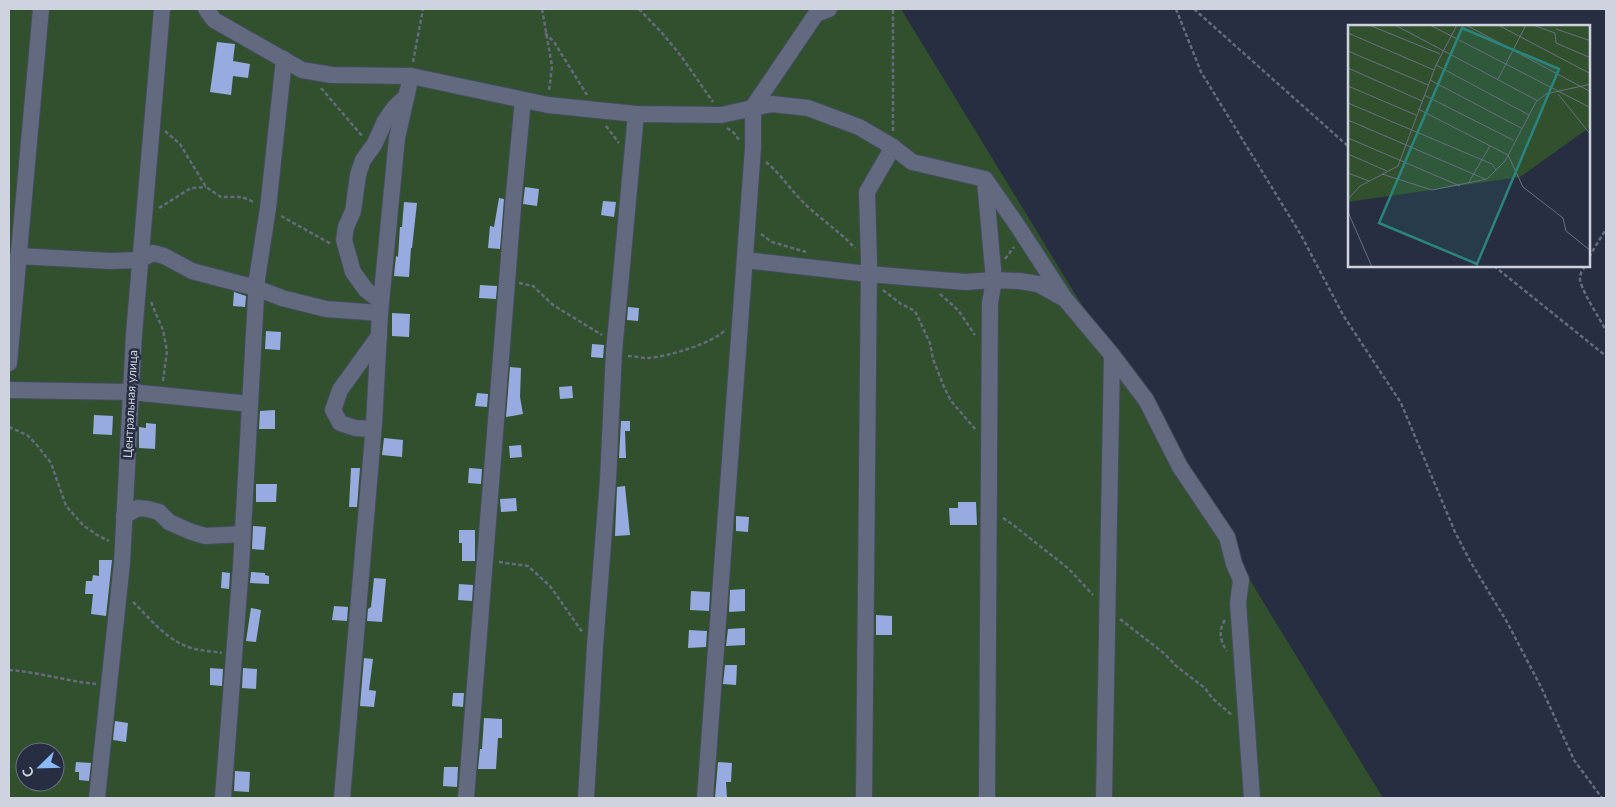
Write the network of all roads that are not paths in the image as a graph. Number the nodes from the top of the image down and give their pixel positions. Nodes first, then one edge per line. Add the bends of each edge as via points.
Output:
1 (40, 9) edge
2 (162, 9) edge
3 (206, 9) edge
4 (829, 9) edge
5 (284, 59) junction
6 (411, 76) junction
7 (406, 97) junction
8 (524, 100) junction
9 (753, 107) junction
10 (636, 114) junction
11 (893, 148) junction
12 (985, 179) junction
13 (18, 256) junction
14 (140, 260) junction
15 (744, 260) junction
16 (868, 268) junction
17 (994, 280) junction
18 (256, 288) junction
19 (1065, 299) junction
20 (380, 307) junction
21 (379, 336) junction
22 (1112, 355) junction
23 (9, 363) edge
24 (9, 390) edge
25 (131, 392) junction
26 (250, 404) junction
27 (374, 429) junction
28 (124, 516) junction
29 (243, 534) junction
30 (96, 798) edge
31 (224, 798) edge
32 (342, 798) edge
33 (466, 798) edge
34 (586, 798) edge
35 (705, 798) edge
36 (864, 798) edge
37 (987, 798) edge
38 (1104, 798) edge
39 (1252, 798) edge

1 - 13 street
2 - 14 street, Центральная улица
3 - 5 street via 214,20
4 - 9 street via 816,14
5 - 6 street via 302,70 332,75
5 - 18 street
6 - 7 street
6 - 8 street
7 - 20 street via 397,138
7 - 20 street via 385,120 363,160 344,240 352,272
8 - 10 street
8 - 33 street
9 - 10 street via 721,115
9 - 11 street via 772,104 808,108 859,127
9 - 15 street via 748,147
10 - 34 street via 615,346
11 - 12 street via 912,162
11 - 16 street via 867,192
12 - 17 street
12 - 19 street
13 - 14 street
13 - 23 street
14 - 18 street via 153,253 192,271
14 - 25 street, Центральная улица
15 - 16 street
15 - 35 street
16 - 17 street via 965,282
16 - 36 street
17 - 19 street via 1038,284
17 - 37 street via 990,303
18 - 20 street via 326,309
18 - 26 street
19 - 22 street
20 - 21 street
21 - 27 street
21 - 27 street via 340,390 333,410 340,423
22 - 38 street
22 - 39 street via 1146,400 1180,467 1228,536 1240,580 1238,603
24 - 25 street
25 - 26 street
25 - 28 street, Центральная улица
26 - 29 street
27 - 32 street
28 - 29 street via 138,508 148,509 159,512 169,522 205,536
28 - 30 street, Центральная улица
29 - 31 street

